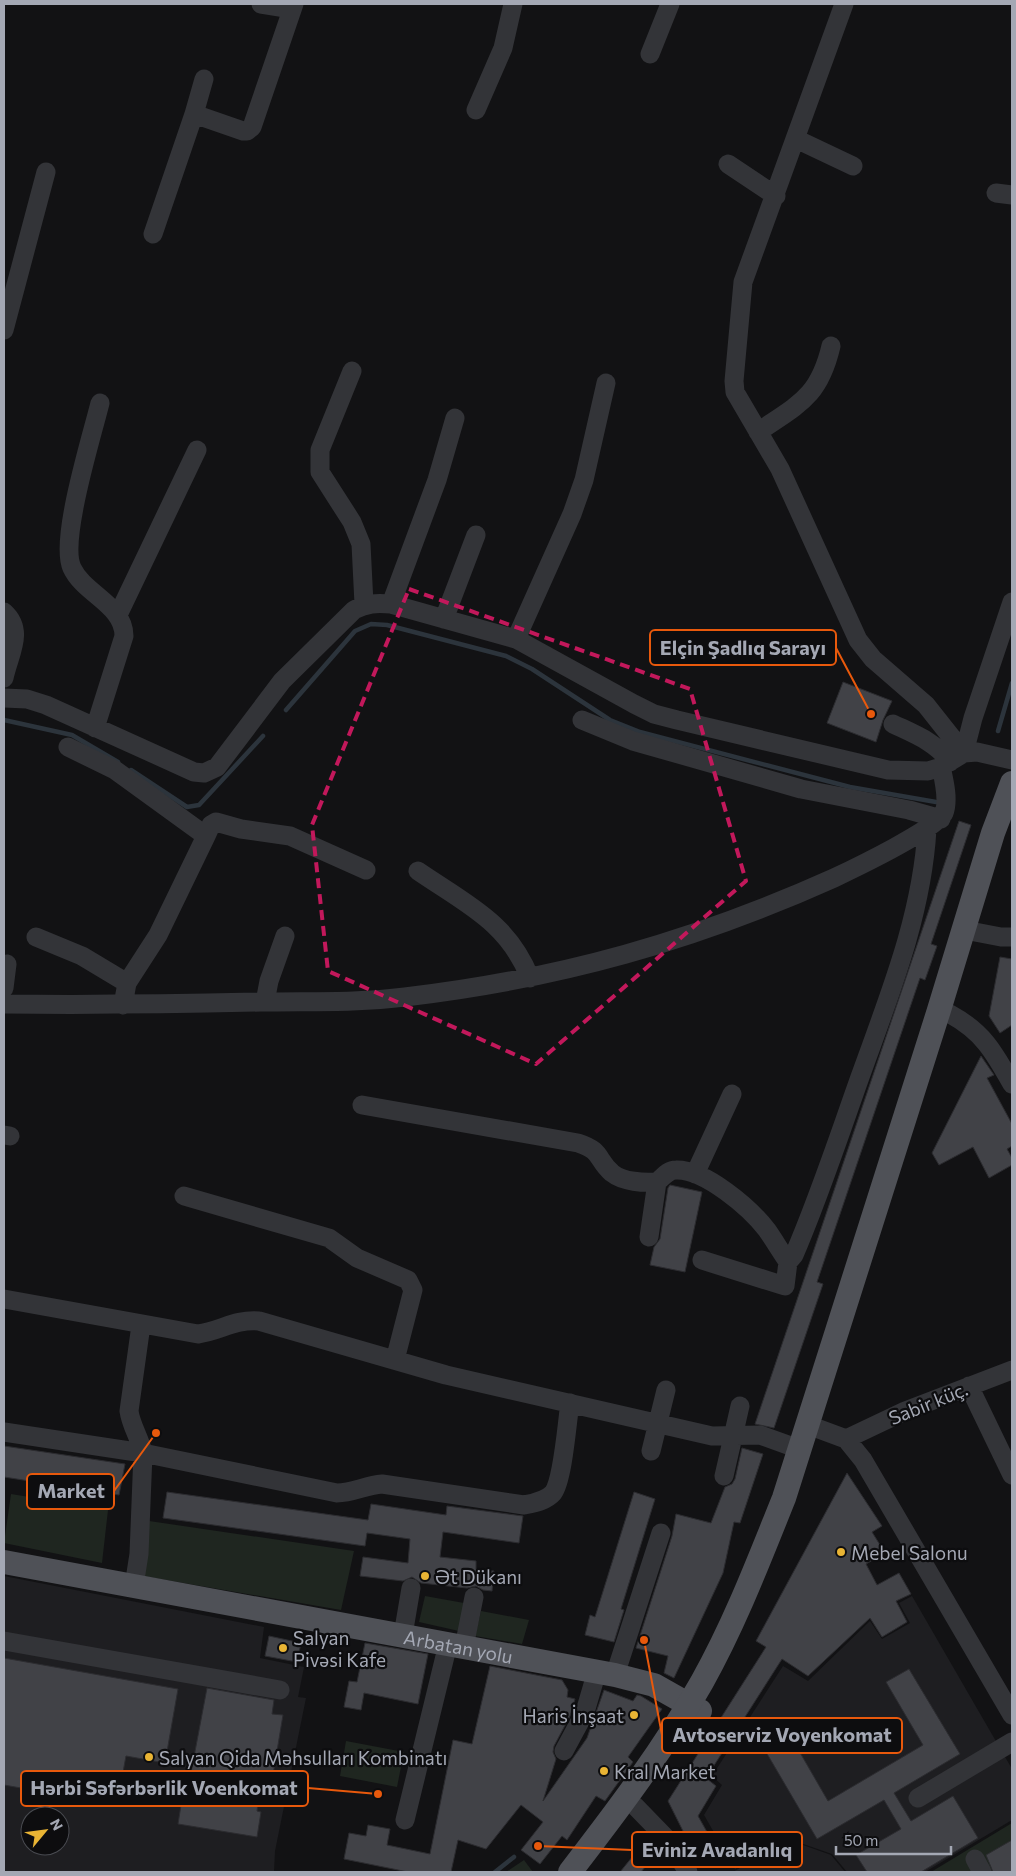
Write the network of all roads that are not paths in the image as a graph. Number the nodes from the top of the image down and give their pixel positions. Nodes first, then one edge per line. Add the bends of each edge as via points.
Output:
1 (260, 4) edge
2 (512, 4) edge
3 (670, 4) edge
4 (844, 4) edge
5 (293, 6) edge
6 (650, 54) dead end
7 (204, 79) dead end
8 (476, 110) dead end
9 (194, 114) junction
10 (796, 139) junction
11 (728, 164) dead end
12 (853, 166) dead end
13 (46, 172) dead end
14 (776, 196) junction
15 (153, 234) dead end
16 (4, 330) edge
17 (831, 346) dead end
18 (352, 371) dead end
19 (606, 382) dead end
20 (100, 404) dead end
21 (455, 418) dead end
22 (758, 432) junction
23 (197, 450) dead end
24 (476, 535) dead end
25 (1012, 602) edge
26 (364, 604) junction
27 (391, 604) junction
28 (4, 612) edge
29 (118, 615) junction
30 (444, 619) junction
31 (516, 639) junction
32 (4, 678) edge
33 (4, 698) edge
34 (582, 720) dead end
35 (893, 724) dead end
36 (96, 728) junction
37 (68, 747) dead end
38 (1012, 760) edge
39 (952, 761) junction
40 (1012, 783) edge
41 (1012, 800) edge
42 (934, 824) junction
43 (206, 836) junction
44 (366, 870) dead end
45 (418, 871) dead end
46 (975, 932) junction
47 (285, 936) dead end
48 (36, 937) dead end
49 (1012, 937) edge
50 (7, 964) dead end
51 (530, 978) junction
52 (127, 983) junction
53 (4, 988) edge
54 (265, 1002) junction
55 (4, 1004) edge
56 (123, 1005) junction
57 (950, 1014) junction
58 (1012, 1084) edge
59 (732, 1094) dead end
60 (362, 1105) dead end
61 (695, 1174) junction
62 (658, 1182) junction
63 (184, 1196) dead end
64 (649, 1237) dead end
65 (702, 1260) dead end
66 (788, 1262) junction
67 (4, 1299) edge
68 (141, 1325) junction
69 (395, 1360) junction
70 (1012, 1370) edge
71 (969, 1386) junction
72 (666, 1390) dead end
73 (570, 1403) junction
74 (740, 1406) dead end
75 (657, 1423) junction
76 (818, 1429) junction
77 (4, 1432) edge
78 (732, 1435) junction
79 (846, 1439) junction
80 (799, 1449) junction
81 (651, 1451) dead end
82 (143, 1453) junction
83 (1012, 1475) edge
84 (724, 1476) dead end
85 (660, 1533) dead end
86 (4, 1562) edge
87 (134, 1586) junction
88 (411, 1588) dead end
89 (474, 1597) dead end
90 (403, 1635) junction
91 (4, 1641) edge
92 (456, 1645) junction
93 (606, 1673) junction
94 (280, 1690) dead end
95 (695, 1708) junction
96 (1012, 1715) edge
97 (1012, 1742) edge
98 (564, 1751) dead end
99 (918, 1798) dead end
100 (635, 1806) junction
101 (405, 1820) dead end
102 (570, 1872) edge
103 (586, 1872) edge
104 (688, 1872) edge

1 - 5 street
2 - 8 street via 503,48
3 - 6 street
4 - 10 street
5 - 9 street via 252,128 243,131
7 - 9 street
9 - 15 street
10 - 12 street
10 - 14 street
11 - 14 street
13 - 16 street
14 - 22 street via 743,282 734,380 735,392
17 - 22 street via 825,369 808,398
18 - 26 street via 320,450 319,461 320,472 352,522 361,544
19 - 31 street via 584,480
20 - 29 street via 81,474 67,555 77,577
21 - 27 street via 437,480
22 - 39 street via 780,469 858,640 873,659 926,705
23 - 29 street
24 - 30 street
25 - 39 street via 973,718
26 - 27 street
26 - 36 street via 295,667 217,766 204,774
27 - 30 street
28 - 32 street via 12,620 16,635
29 - 36 street via 124,626 124,636
30 - 31 street
31 - 39 street via 654,714 888,770 916,772
33 - 36 street via 27,699
34 - 42 street via 633,742 801,788 900,808
35 - 39 street via 932,743
37 - 43 street via 115,770
38 - 39 street via 977,752
39 - 42 street via 945,811
40 - 80 main road via 993,833
41 - 46 main road
42 - 51 street via 845,873 770,907 700,932 578,968
42 - 66 street via 911,930 822,1184 798,1246
43 - 44 street via 211,824 216,822 290,836
43 - 52 street via 158,935
45 - 51 street via 496,925 510,939
46 - 49 street
46 - 57 main road
47 - 54 street
48 - 52 street via 82,956
50 - 53 street
51 - 54 street via 404,997
52 - 56 street
54 - 56 street
55 - 56 street
57 - 58 street via 970,1025 984,1038
57 - 76 main road
59 - 61 street
60 - 62 street via 578,1143 598,1152 611,1172 620,1178
61 - 62 street via 675,1169
61 - 66 street via 733,1197 753,1215
62 - 64 street
63 - 69 street via 329,1238 357,1258 408,1280 413,1290
65 - 66 street via 785,1286
67 - 68 street
68 - 69 street via 198,1334 234,1322 259,1321
68 - 82 street via 129,1410
69 - 73 street via 437,1373
70 - 71 street, Sabir küç.
71 - 79 street, Sabir küç.
71 - 83 street
72 - 75 street
73 - 75 street
73 - 82 street via 559,1480 553,1493 539,1502 524,1505 382,1484 369,1484 349,1493 337,1493
74 - 78 street
75 - 78 street via 712,1436
75 - 81 street
76 - 79 street
76 - 95 main road via 768,1574 729,1658
77 - 82 street
78 - 80 street via 760,1435
78 - 84 street
79 - 96 street via 880,1486
80 - 95 main road via 756,1570
82 - 87 street via 139,1554
85 - 93 street
86 - 87 main road, Arbatan yolu
87 - 90 main road, Arbatan yolu
88 - 90 street
89 - 92 street
90 - 92 main road, Arbatan yolu
91 - 94 street
92 - 93 main road, Arbatan yolu
92 - 101 street
93 - 95 main road, Arbatan yolu via 654,1685
93 - 98 street
95 - 100 main road via 668,1763
95 - 102 main road
97 - 99 street
100 - 103 main road
100 - 104 street via 668,1840

